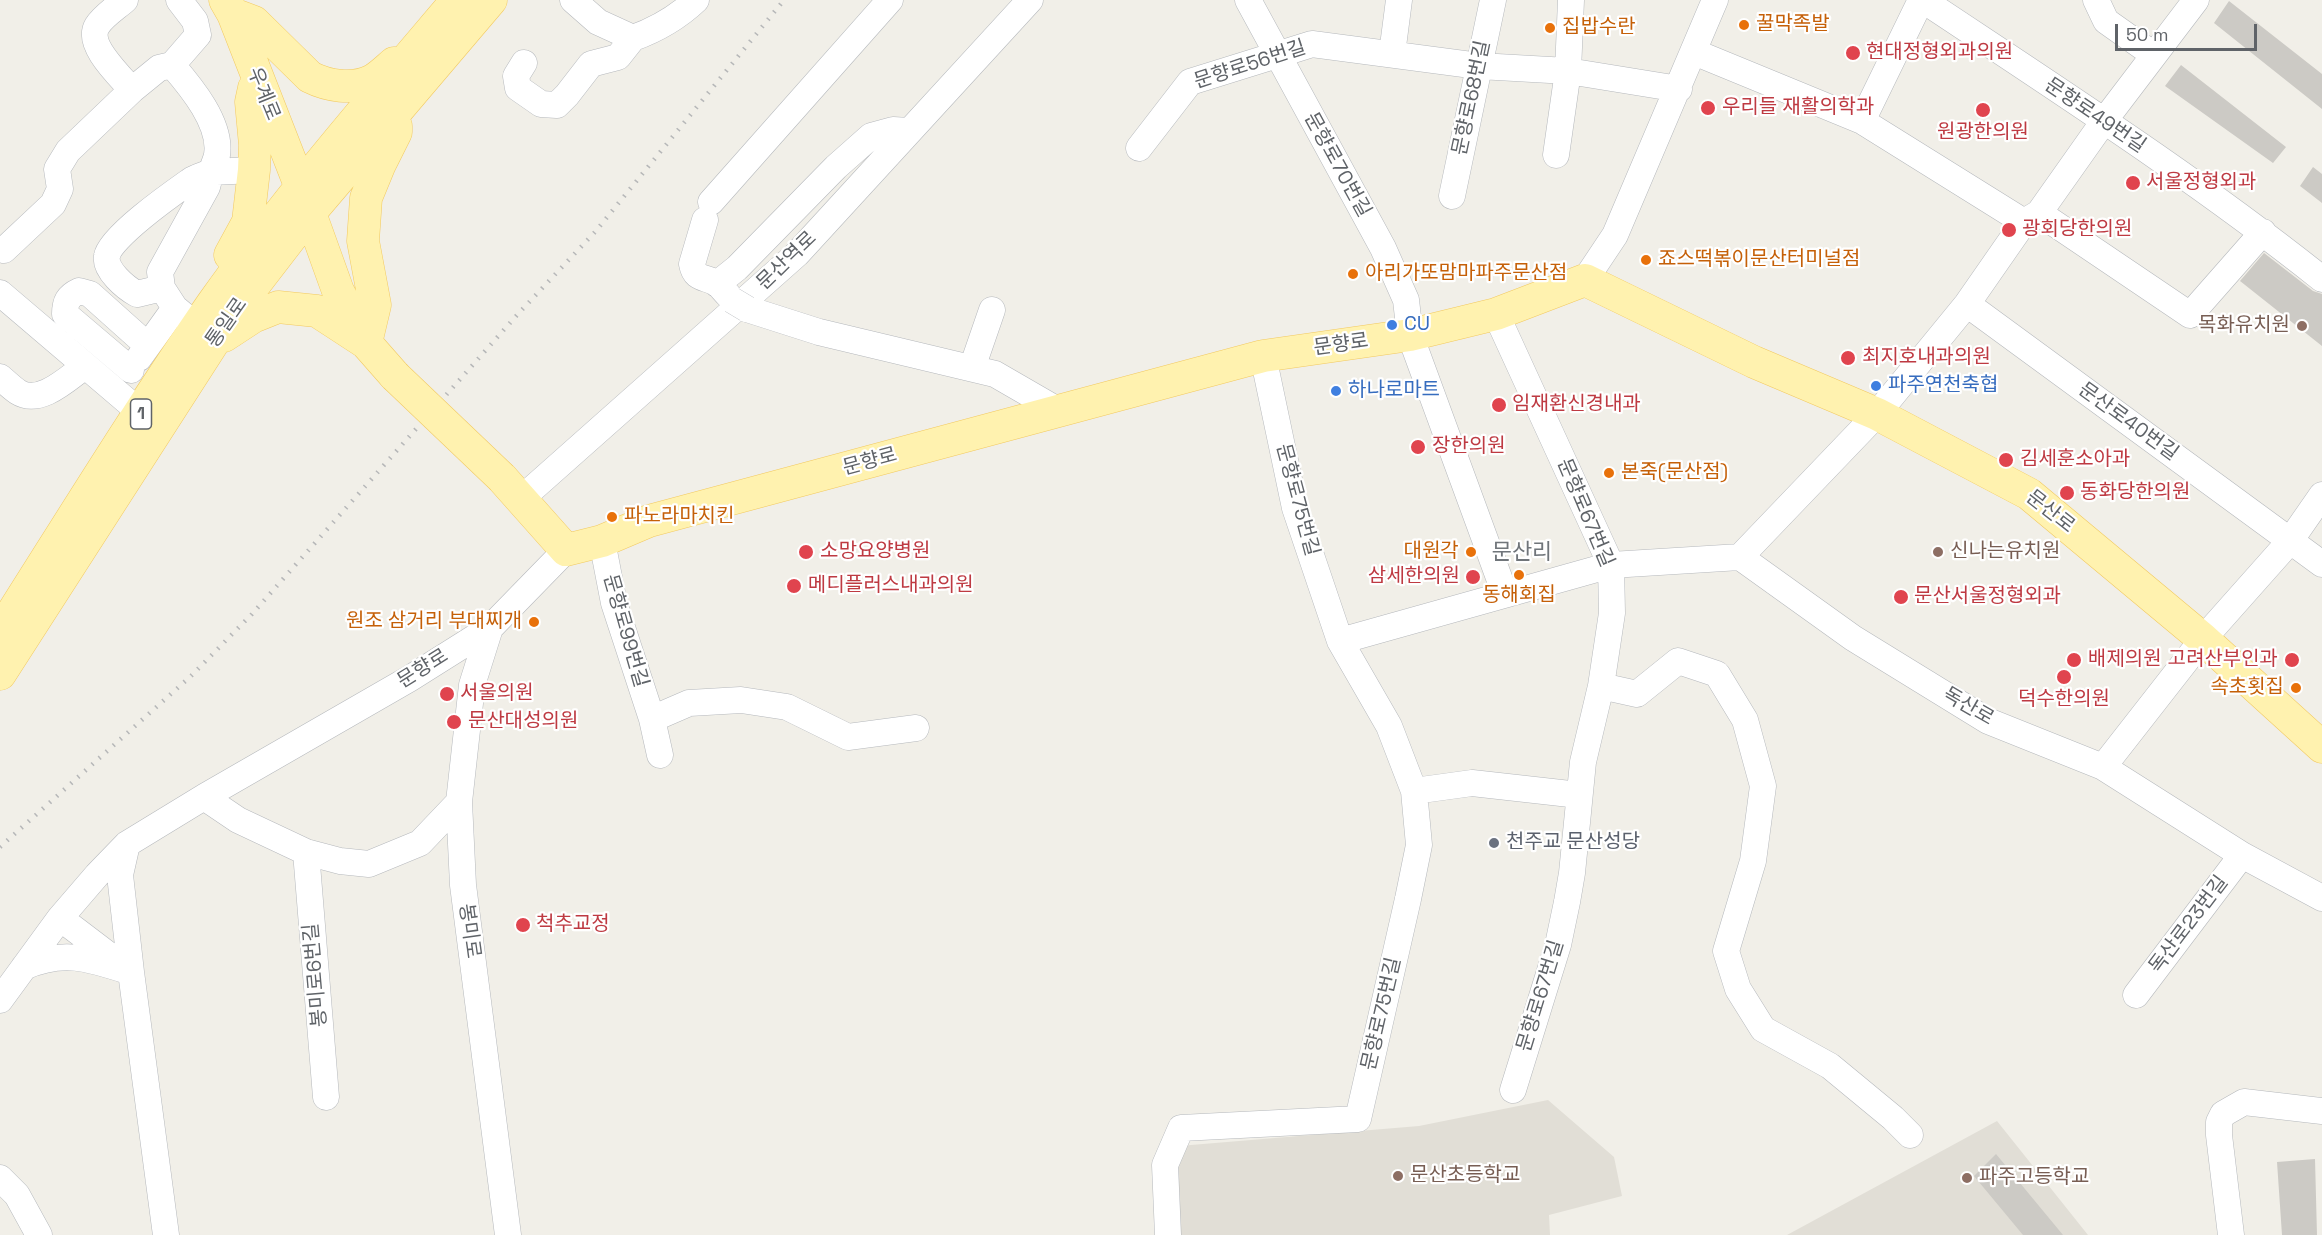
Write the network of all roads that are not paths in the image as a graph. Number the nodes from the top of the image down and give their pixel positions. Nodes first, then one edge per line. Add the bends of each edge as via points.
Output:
1 (125, 0) edge
2 (179, 0) edge
3 (457, 0) edge
4 (491, 0) edge
5 (573, 0) edge
6 (696, 0) edge
7 (890, 0) edge
8 (1030, 0) edge
9 (1248, 0) edge
10 (1399, 0) edge
11 (1493, 0) edge
12 (1571, 0) edge
13 (1715, 0) edge
14 (1922, 0) edge
15 (2096, 0) edge
16 (2196, 0) edge
17 (229, 7) edge
18 (633, 38) junction
19 (1694, 52) junction
20 (410, 54) junction
21 (1276, 54) junction
22 (1392, 54) junction
23 (2154, 55) junction
24 (524, 63) dead end
25 (172, 65) junction
26 (1479, 66) junction
27 (1568, 71) junction
28 (257, 79) junction
29 (1679, 89) junction
30 (132, 90) junction
31 (396, 111) junction
32 (1862, 121) junction
33 (2104, 121) junction
34 (909, 131) junction
35 (1139, 148) dead end
36 (1556, 155) dead end
37 (254, 170) junction
38 (211, 172) junction
39 (1452, 196) dead end
40 (305, 201) junction
41 (2032, 218) junction
42 (2263, 232) junction
43 (4, 250) dead end
44 (2322, 279) edge
45 (1585, 280) junction
46 (0, 293) edge
47 (732, 297) junction
48 (1967, 304) junction
49 (992, 309) dead end
50 (192, 314) junction
51 (1496, 314) junction
52 (1410, 335) junction
53 (366, 343) junction
54 (147, 345) junction
55 (1263, 356) junction
56 (85, 366) junction
57 (972, 368) junction
58 (131, 370) junction
59 (0, 377) edge
60 (130, 404) junction
61 (1059, 411) junction
62 (1877, 414) junction
63 (512, 488) junction
64 (2322, 495) edge
65 (602, 541) junction
66 (2290, 541) junction
67 (566, 550) junction
68 (1740, 557) junction
69 (2322, 564) edge
70 (1611, 565) junction
71 (1506, 594) junction
72 (490, 628) junction
73 (0, 632) edge
74 (2203, 639) junction
75 (1340, 641) junction
76 (0, 674) edge
77 (1601, 686) junction
78 (652, 719) junction
79 (916, 728) dead end
80 (2322, 747) edge
81 (660, 755) dead end
82 (2103, 767) junction
83 (1414, 791) junction
84 (1579, 795) junction
85 (204, 797) junction
86 (459, 802) junction
87 (127, 844) junction
88 (306, 852) junction
89 (2242, 855) junction
90 (2321, 895) edge
91 (60, 918) junction
92 (24, 967) junction
93 (131, 972) junction
94 (2136, 996) dead end
95 (0, 1000) edge
96 (1513, 1090) dead end
97 (326, 1097) dead end
98 (2322, 1111) edge
99 (1910, 1135) dead end
100 (0, 1178) edge
101 (39, 1235) edge
102 (166, 1235) edge
103 (508, 1235) edge
104 (1168, 1235) edge
105 (2231, 1235) edge

1 - 30 street via 98,23 94,33 107,61
2 - 25 street via 195,21 198,36
3 - 20 main road, 통일로 / 1
4 - 31 main road, 통일로 / 1
5 - 18 street via 598,22
6 - 18 street via 657,29
7 - 47 street via 708,211 692,264 694,272
8 - 34 street, 문산역로
9 - 21 street, 문향로70번길
10 - 22 street
11 - 26 street, 문향로68번길
12 - 27 street
13 - 19 street
14 - 32 street
14 - 33 street, 문향로49번길
15 - 23 street via 2106,21
16 - 23 street
17 - 20 main road via 254,22 310,77 322,83 346,87 370,81
17 - 28 main road, 우계로
18 - 24 street via 618,57 591,64 557,105 541,104 518,88 516,76
19 - 29 street
19 - 32 street
20 - 40 main road, 통일로 / 1
21 - 22 street, 문향로56번길 via 1312,44
21 - 35 street, 문향로56번길 via 1190,82
21 - 52 street, 문향로70번길 via 1383,248 1406,300
22 - 26 street, 문향로56번길
23 - 33 street
25 - 30 street via 159,68
25 - 38 street via 214,124 218,153
26 - 27 street, 문향로56번길
26 - 39 street, 문향로68번길
27 - 29 street, 문향로56번길
27 - 36 street
28 - 37 main road via 251,102
28 - 40 main road, 우계로
29 - 45 street via 1615,235
30 - 43 street via 68,151 57,169 60,189 53,204
31 - 40 main road, 통일로 / 1
31 - 53 main road via 396,132 371,183 363,218 363,241 375,305
32 - 41 street
33 - 41 street
33 - 42 street, 문향로49번길
34 - 47 street via 893,130 871,136 836,167 737,268
34 - 63 street, 문산역로 via 797,254
37 - 38 street
37 - 50 main road via 248,222 216,283
38 - 50 street via 207,187 160,272
38 - 50 street via 192,180 130,227 107,255 108,267 130,291
40 - 50 main road, 통일로 / 1 via 252,288
40 - 53 main road via 338,291
41 - 42 street via 2190,315
41 - 48 street
42 - 44 street, 문향로49번길
45 - 51 main road, 문향로
45 - 62 main road, 문산로 via 1754,362
46 - 56 street
47 - 57 street via 819,332
48 - 62 street
48 - 66 street, 문산로40번길
49 - 57 street
50 - 53 main road via 253,317 278,307 317,311
50 - 54 street
50 - 60 main road, 통일로 / 1
50 - 76 main road, 통일로 / 1
51 - 52 main road, 문향로
51 - 70 street, 문향로67번길
52 - 55 main road, 문향로
52 - 71 street, 문향로70번길
53 - 63 main road, bridge
54 - 58 street
54 - 58 street via 90,294 79,291 65,303 65,314
55 - 61 main road, 문향로
55 - 75 street, 문향로75번길 via 1295,507
56 - 59 street via 33,397 19,393
56 - 60 street
57 - 61 street via 995,374
58 - 60 street
60 - 73 main road, 통일로 / 1
61 - 65 main road, 문향로 via 649,521
62 - 68 street
62 - 74 main road, 문산로 via 2029,494
63 - 67 main road
64 - 66 street
65 - 67 main road, 문향로
65 - 78 street, 문향로99번길 via 614,603
66 - 69 street, 문산로40번길
66 - 74 street
67 - 72 street, 문향로
68 - 70 street
68 - 82 street, 독산로 via 1854,638 1988,721
70 - 71 street
70 - 77 street, 문향로67번길 via 1612,613
71 - 75 street
72 - 85 street, 문향로
72 - 86 street, 봉미로 via 472,685
74 - 80 main road, 문산로
74 - 82 street
75 - 83 street, 문향로75번길 via 1389,726
77 - 84 street, 문향로67번길
77 - 99 street via 1637,694 1678,661 1717,675 1745,720 1763,786 1752,861 1726,951 1738,989 1763,1029 1830,1066
78 - 79 street via 689,703 741,700 787,707 848,737
78 - 81 street, 문향로99번길
82 - 89 street, 독산로
83 - 84 street via 1472,783
83 - 104 street, 문향로75번길 via 1419,844 1358,1119 1273,1133 1181,1128 1165,1165
84 - 96 street, 문향로67번길 via 1572,873 1558,945
85 - 87 street, 문향로
85 - 88 street via 238,820
86 - 88 street via 420,843 369,864
86 - 103 street, 봉미로 via 463,885
87 - 91 street, 문향로
87 - 93 street via 120,875
88 - 97 street, 봉미로6번길
89 - 90 street, 독산로
89 - 94 street, 독산로23번길
91 - 92 street, 문향로
91 - 93 street
92 - 93 street via 40,960 87,958
92 - 95 street, 문향로
93 - 102 street
98 - 105 street via 2249,1102 2223,1114 2219,1122
100 - 101 street via 17,1195

